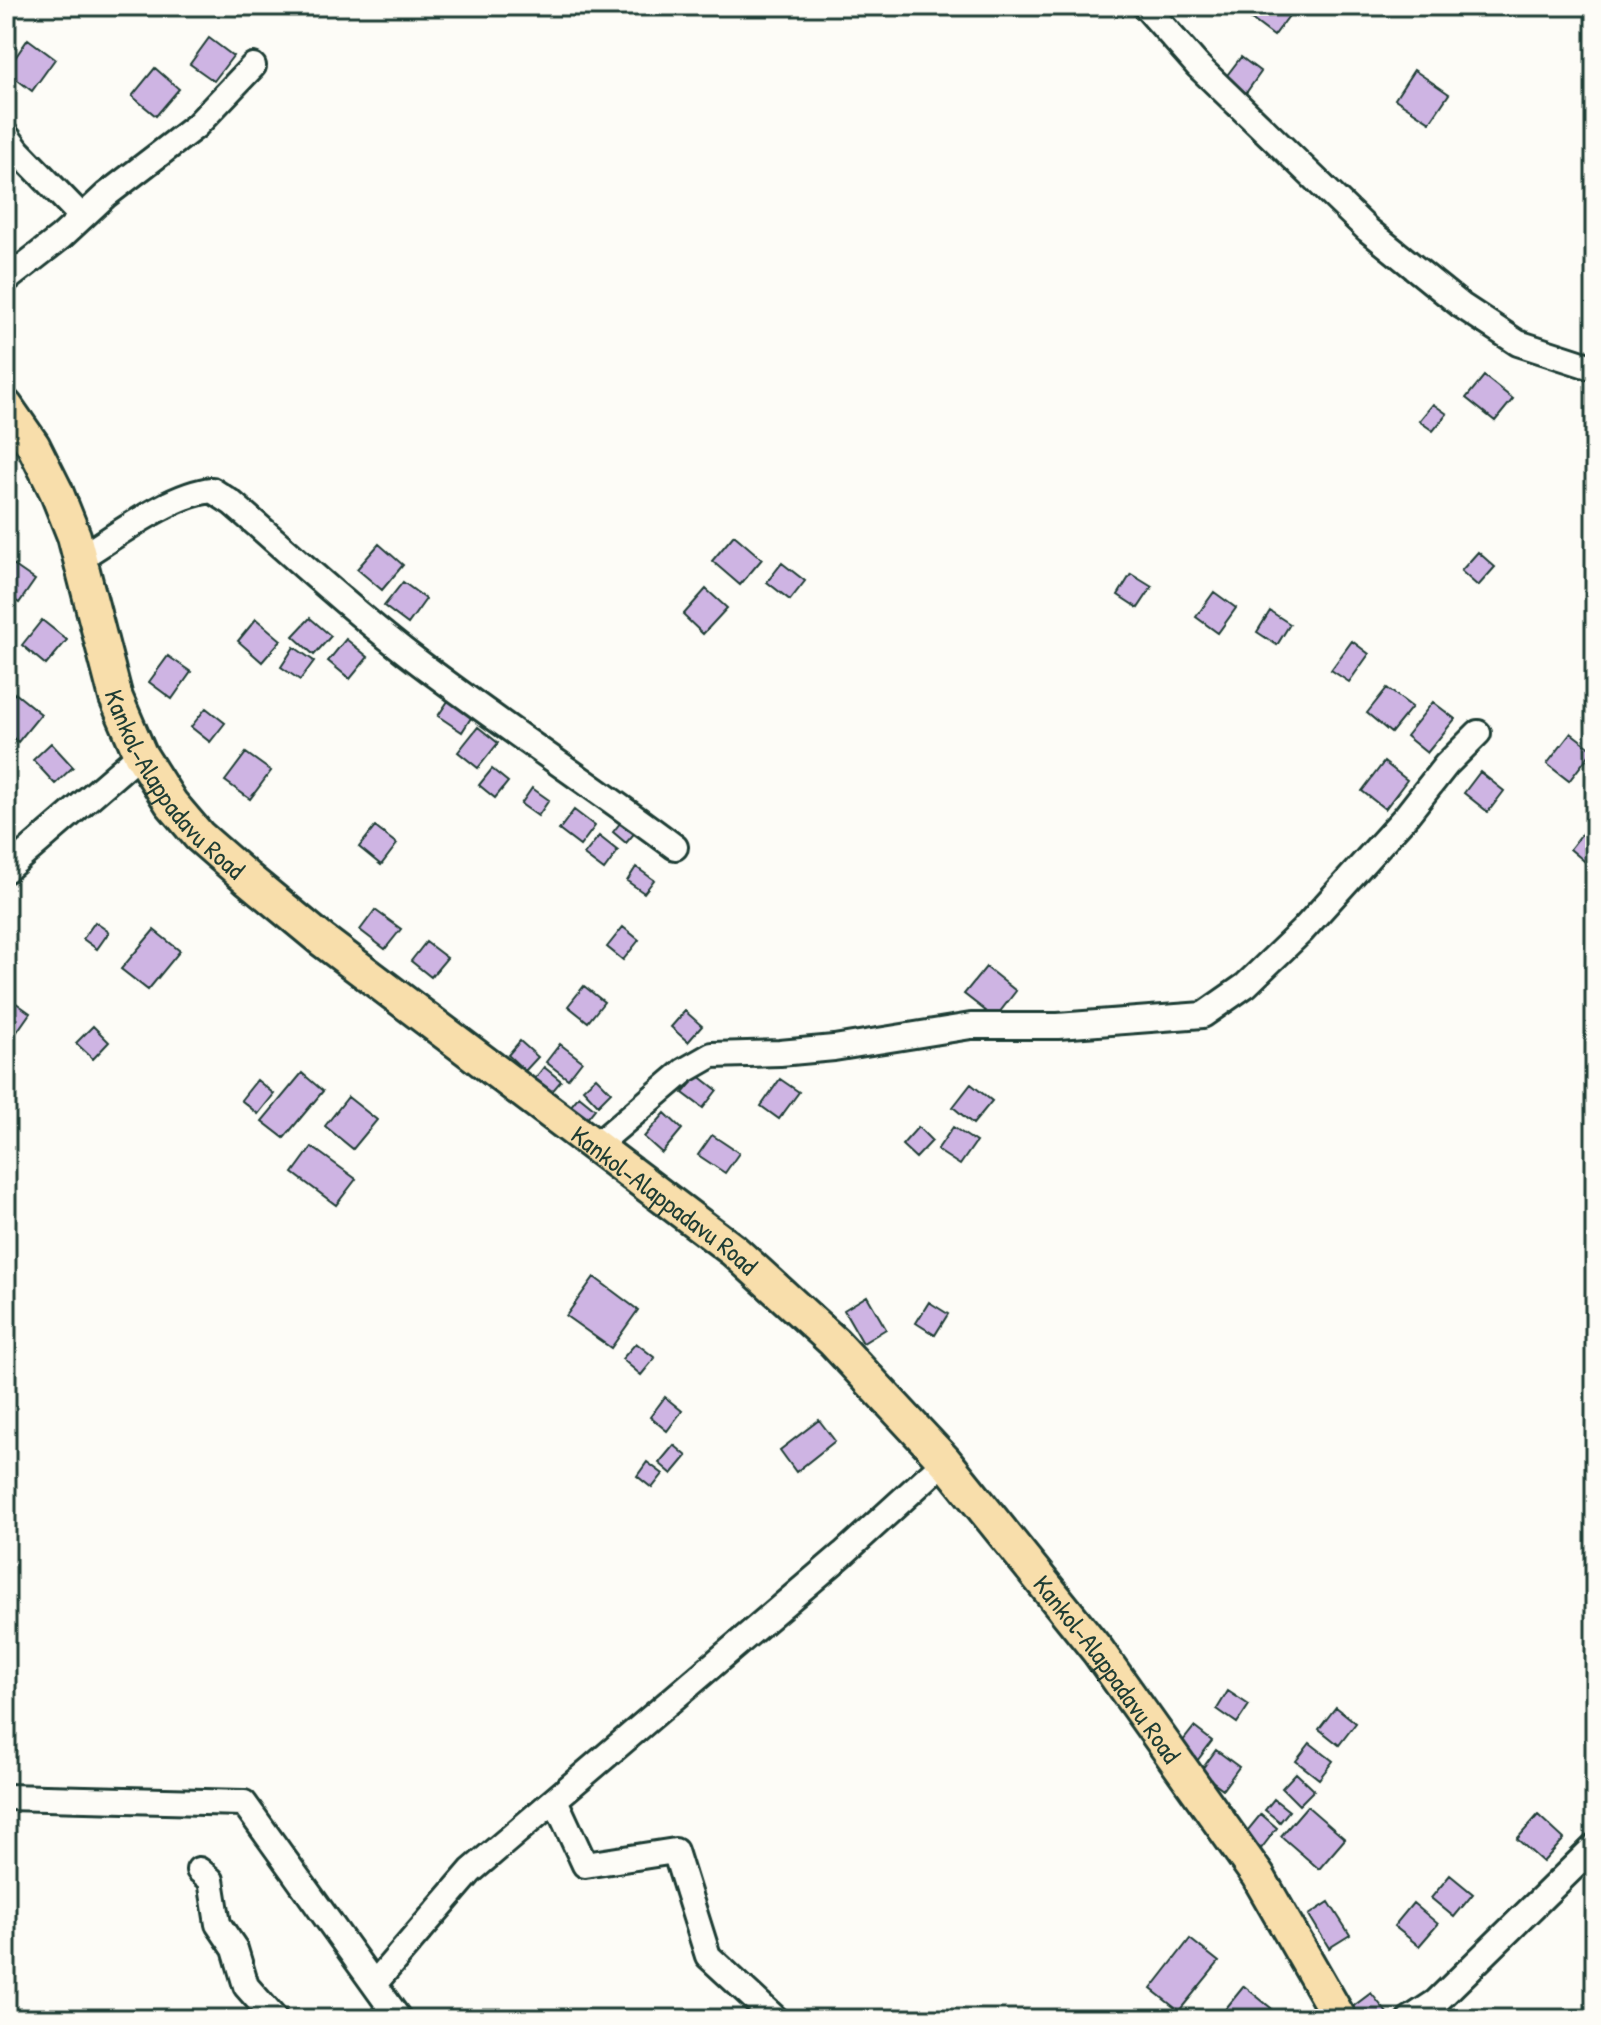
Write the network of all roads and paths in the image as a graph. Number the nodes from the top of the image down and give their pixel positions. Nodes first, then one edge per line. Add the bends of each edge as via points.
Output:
1 (1145, 6) edge
2 (253, 66) dead end
3 (6, 135) edge
4 (82, 217) junction
5 (6, 280) edge
6 (1595, 368) edge
7 (6, 406) edge
8 (80, 558) junction
9 (1478, 733) dead end
10 (140, 754) junction
11 (675, 847) dead end
12 (6, 870) edge
13 (597, 1145) junction
14 (945, 1461) junction
15 (6, 1797) edge
16 (555, 1800) junction
17 (1595, 1846) edge
18 (199, 1870) dead end
19 (383, 2005) edge
20 (275, 2019) edge
21 (776, 2019) edge
22 (1340, 2019) edge
23 (1410, 2019) edge

1 - 6 street via 1198,66 1379,240 1518,343
2 - 4 street via 196,126
3 - 4 street
4 - 5 street
7 - 8 main road, Kankol-Alappadavu Road via 56,491
8 - 10 main road, Kankol-Alappadavu Road via 116,698
8 - 11 street via 169,505 212,490 405,652
9 - 13 street via 1302,931 1246,985 1203,1015 1058,1026 971,1026 834,1048 712,1055 684,1071
10 - 12 street
10 - 13 main road, Kankol-Alappadavu Road via 199,836 247,878
13 - 14 main road, Kankol-Alappadavu Road via 744,1260 834,1342
14 - 16 street
14 - 22 main road, Kankol-Alappadavu Road via 1098,1651 1258,1876
15 - 19 street via 244,1803
16 - 19 street via 471,1871
16 - 21 street via 585,1865 675,1851 708,1956
17 - 23 street via 1436,2002
18 - 20 street via 211,1880 218,1924 235,1949 246,1986

